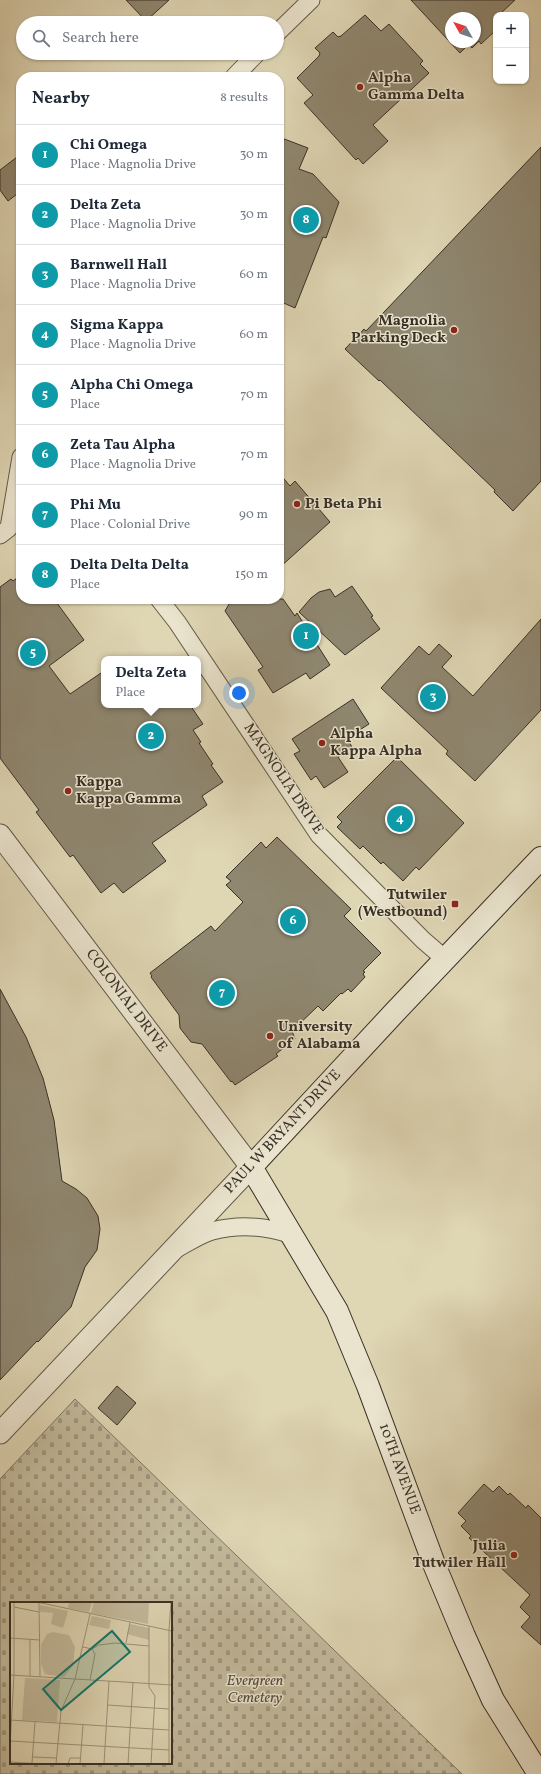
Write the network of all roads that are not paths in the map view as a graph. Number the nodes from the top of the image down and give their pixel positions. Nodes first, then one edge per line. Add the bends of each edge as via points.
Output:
1 (311, 0) edge
2 (284, 25) edge
3 (250, 60) edge
4 (239, 72) edge
5 (16, 490) edge
6 (10, 530) edge
7 (163, 604) edge
8 (200, 656) edge
9 (201, 658) edge
10 (0, 835) edge
11 (541, 858) edge
12 (445, 959) junction
13 (251, 1167) junction
14 (292, 1235) junction
15 (175, 1249) junction
16 (0, 1433) edge
17 (539, 1774) edge

1 - 2 street
3 - 4 street
5 - 6 street
7 - 8 street, MAGNOLIA DRIVE
9 - 12 street, MAGNOLIA DRIVE via 318,835
10 - 13 street, COLONIAL DRIVE
11 - 12 main road, PAUL W BRYANT DRIVE
12 - 13 main road, PAUL W BRYANT DRIVE
13 - 14 main road, 10TH AVENUE
13 - 15 street, PAUL W BRYANT DRIVE
14 - 15 street, PAUL W BRYANT DRIVE via 271,1228 244,1226 211,1231
14 - 17 main road, 10TH AVENUE via 340,1318 434,1564 493,1700
15 - 16 street, PAUL W BRYANT DRIVE

